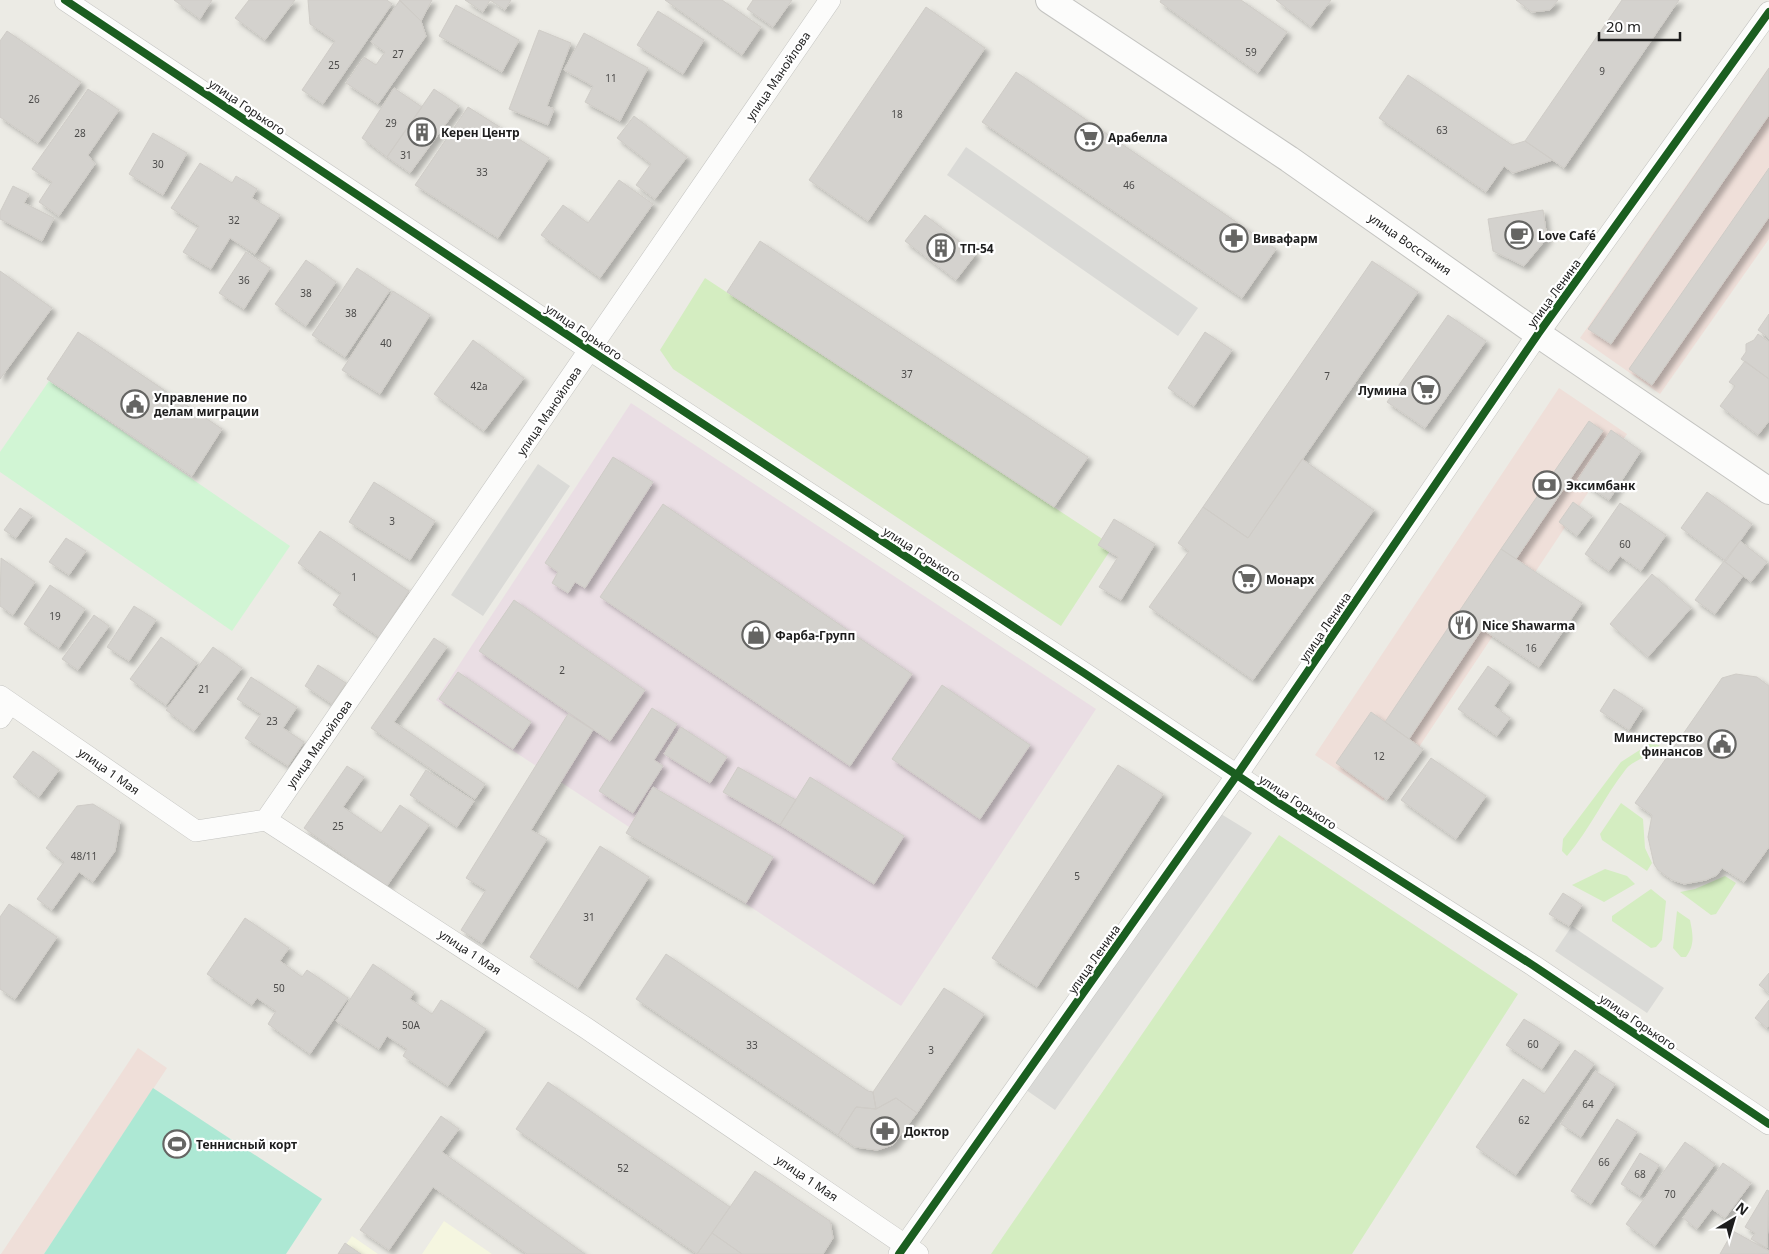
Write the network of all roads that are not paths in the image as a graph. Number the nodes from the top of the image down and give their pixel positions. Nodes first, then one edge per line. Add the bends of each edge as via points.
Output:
1 (65, 0) edge
2 (830, 0) edge
3 (1048, 0) edge
4 (1769, 12) edge
5 (1538, 334) junction
6 (590, 350) junction
7 (1769, 491) edge
8 (3, 705) edge
9 (1237, 775) junction
10 (266, 820) junction
11 (1769, 1124) edge
12 (907, 1251) edge

1 - 6 street, улица Горького
2 - 6 street, улица Манойлова
3 - 5 street, улица Восстания via 1289,159
4 - 5 street, улица Ленина
5 - 7 street, улица Восстания
5 - 9 street, улица Ленина
6 - 9 street, улица Горького
6 - 10 street, улица Манойлова
8 - 10 street, улица 1 Мая via 196,831
9 - 11 street, улица Горького via 1534,966
9 - 12 street, улица Ленина
10 - 12 street, улица 1 Мая via 586,1028

